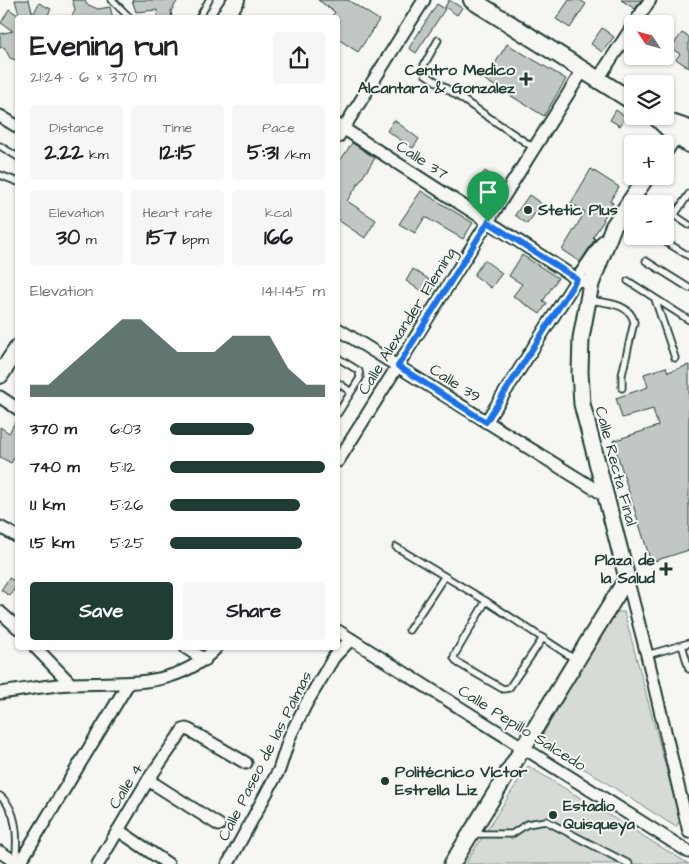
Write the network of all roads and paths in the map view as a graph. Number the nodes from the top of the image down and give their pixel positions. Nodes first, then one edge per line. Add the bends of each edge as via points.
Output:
1 (112, 0) edge
2 (209, 0) edge
3 (236, 0) edge
4 (424, 0) edge
5 (472, 0) edge
6 (650, 0) edge
7 (127, 15) edge
8 (201, 15) edge
9 (226, 15) edge
10 (640, 15) edge
11 (624, 39) edge
12 (438, 40) dead end
13 (583, 70) junction
14 (598, 79) junction
15 (624, 96) edge
16 (0, 116) edge
17 (15, 124) edge
18 (684, 126) edge
19 (340, 129) edge
20 (340, 132) edge
21 (674, 139) edge
22 (689, 144) edge
23 (0, 146) edge
24 (534, 148) junction
25 (15, 155) edge
26 (0, 175) edge
27 (15, 181) edge
28 (641, 185) edge
29 (689, 194) edge
30 (488, 222) junction
31 (689, 225) edge
32 (670, 245) edge
33 (689, 256) edge
34 (646, 262) dead end
35 (584, 281) junction
36 (628, 281) dead end
37 (689, 288) edge
38 (655, 298) junction
39 (587, 300) junction
40 (689, 320) edge
41 (340, 330) edge
42 (9, 353) edge
43 (675, 358) dead end
44 (340, 359) edge
45 (398, 366) junction
46 (0, 375) edge
47 (340, 384) edge
48 (622, 388) dead end
49 (351, 392) junction
50 (0, 397) edge
51 (341, 402) edge
52 (15, 407) edge
53 (486, 422) junction
54 (340, 458) edge
55 (606, 496) junction
56 (0, 527) edge
57 (15, 535) edge
58 (396, 547) dead end
59 (444, 577) junction
60 (627, 578) junction
61 (486, 601) junction
62 (0, 612) edge
63 (15, 625) edge
64 (409, 630) dead end
65 (340, 632) edge
66 (543, 638) junction
67 (351, 639) junction
68 (689, 644) edge
69 (682, 645) junction
70 (38, 650) edge
71 (189, 650) edge
72 (214, 650) edge
73 (647, 655) junction
74 (205, 660) junction
75 (576, 660) junction
76 (689, 669) edge
77 (71, 684) junction
78 (128, 684) junction
79 (0, 693) edge
80 (523, 748) junction
81 (246, 763) dead end
82 (148, 780) junction
83 (0, 796) edge
84 (219, 825) dead end
85 (118, 830) junction
86 (689, 832) edge
87 (471, 833) junction
88 (0, 852) edge
89 (689, 852) edge
90 (18, 863) edge
91 (98, 864) edge
92 (168, 864) edge
93 (228, 864) edge
94 (452, 864) edge
95 (629, 864) edge

1 - 7 lane
2 - 8 lane
3 - 9 main road
4 - 19 street
5 - 13 main road
6 - 10 street
11 - 14 street
12 - 24 lane via 424,65 425,74
13 - 14 main road
13 - 24 street, Calle Alexander Fleming
14 - 15 main road
16 - 17 street
18 - 21 street
18 - 22 main road
20 - 30 street, Calle 37
23 - 25 lane
24 - 30 street, Calle Alexander Fleming
26 - 27 lane
28 - 35 street, Calle Recta Final via 613,227
29 - 31 lane via 675,214
30 - 35 street, Calle 37
30 - 45 street, Calle Alexander Fleming
32 - 33 lane
34 - 37 lane
35 - 39 street, Calle Recta Final
35 - 53 street
36 - 38 lane
38 - 40 lane
38 - 43 lane
39 - 48 lane via 622,307 633,316
39 - 55 street, Calle Recta Final via 581,338 582,404
41 - 45 street, Calle 39
42 - 46 main road
44 - 49 lane via 359,371 360,378
45 - 53 street, Calle 39
45 - 54 street, Calle Alexander Fleming
47 - 49 lane
49 - 51 lane
50 - 52 street
53 - 55 street, Calle 39
55 - 60 street, Calle Recta Final
56 - 57 street
58 - 59 lane
59 - 61 lane
59 - 64 lane
60 - 73 street, Calle Recta Final
60 - 75 street
61 - 66 lane
61 - 66 lane via 455,654 458,663 503,689 509,688
62 - 63 street
65 - 67 street, Calle Pepillo Salcedo
66 - 75 lane
67 - 80 street, Calle Pepillo Salcedo
67 - 93 street, Calle Paseo de las Palmas via 334,657 306,704 290,736 279,770
68 - 69 lane
69 - 73 lane
69 - 76 lane
70 - 77 street
71 - 74 street
72 - 74 street
73 - 86 street, Calle Recta Final
74 - 78 street via 164,679
75 - 80 street
77 - 78 street
77 - 79 street
78 - 90 street
80 - 87 street
80 - 89 street, Calle Pepillo Salcedo
81 - 82 street, Calle 4 via 186,729
82 - 84 street
82 - 85 street, Calle 4
83 - 90 lane via 10,808 16,831
85 - 91 street, Calle 4
85 - 92 street
87 - 94 street
87 - 95 lane via 512,834 527,824 546,821
88 - 90 street

